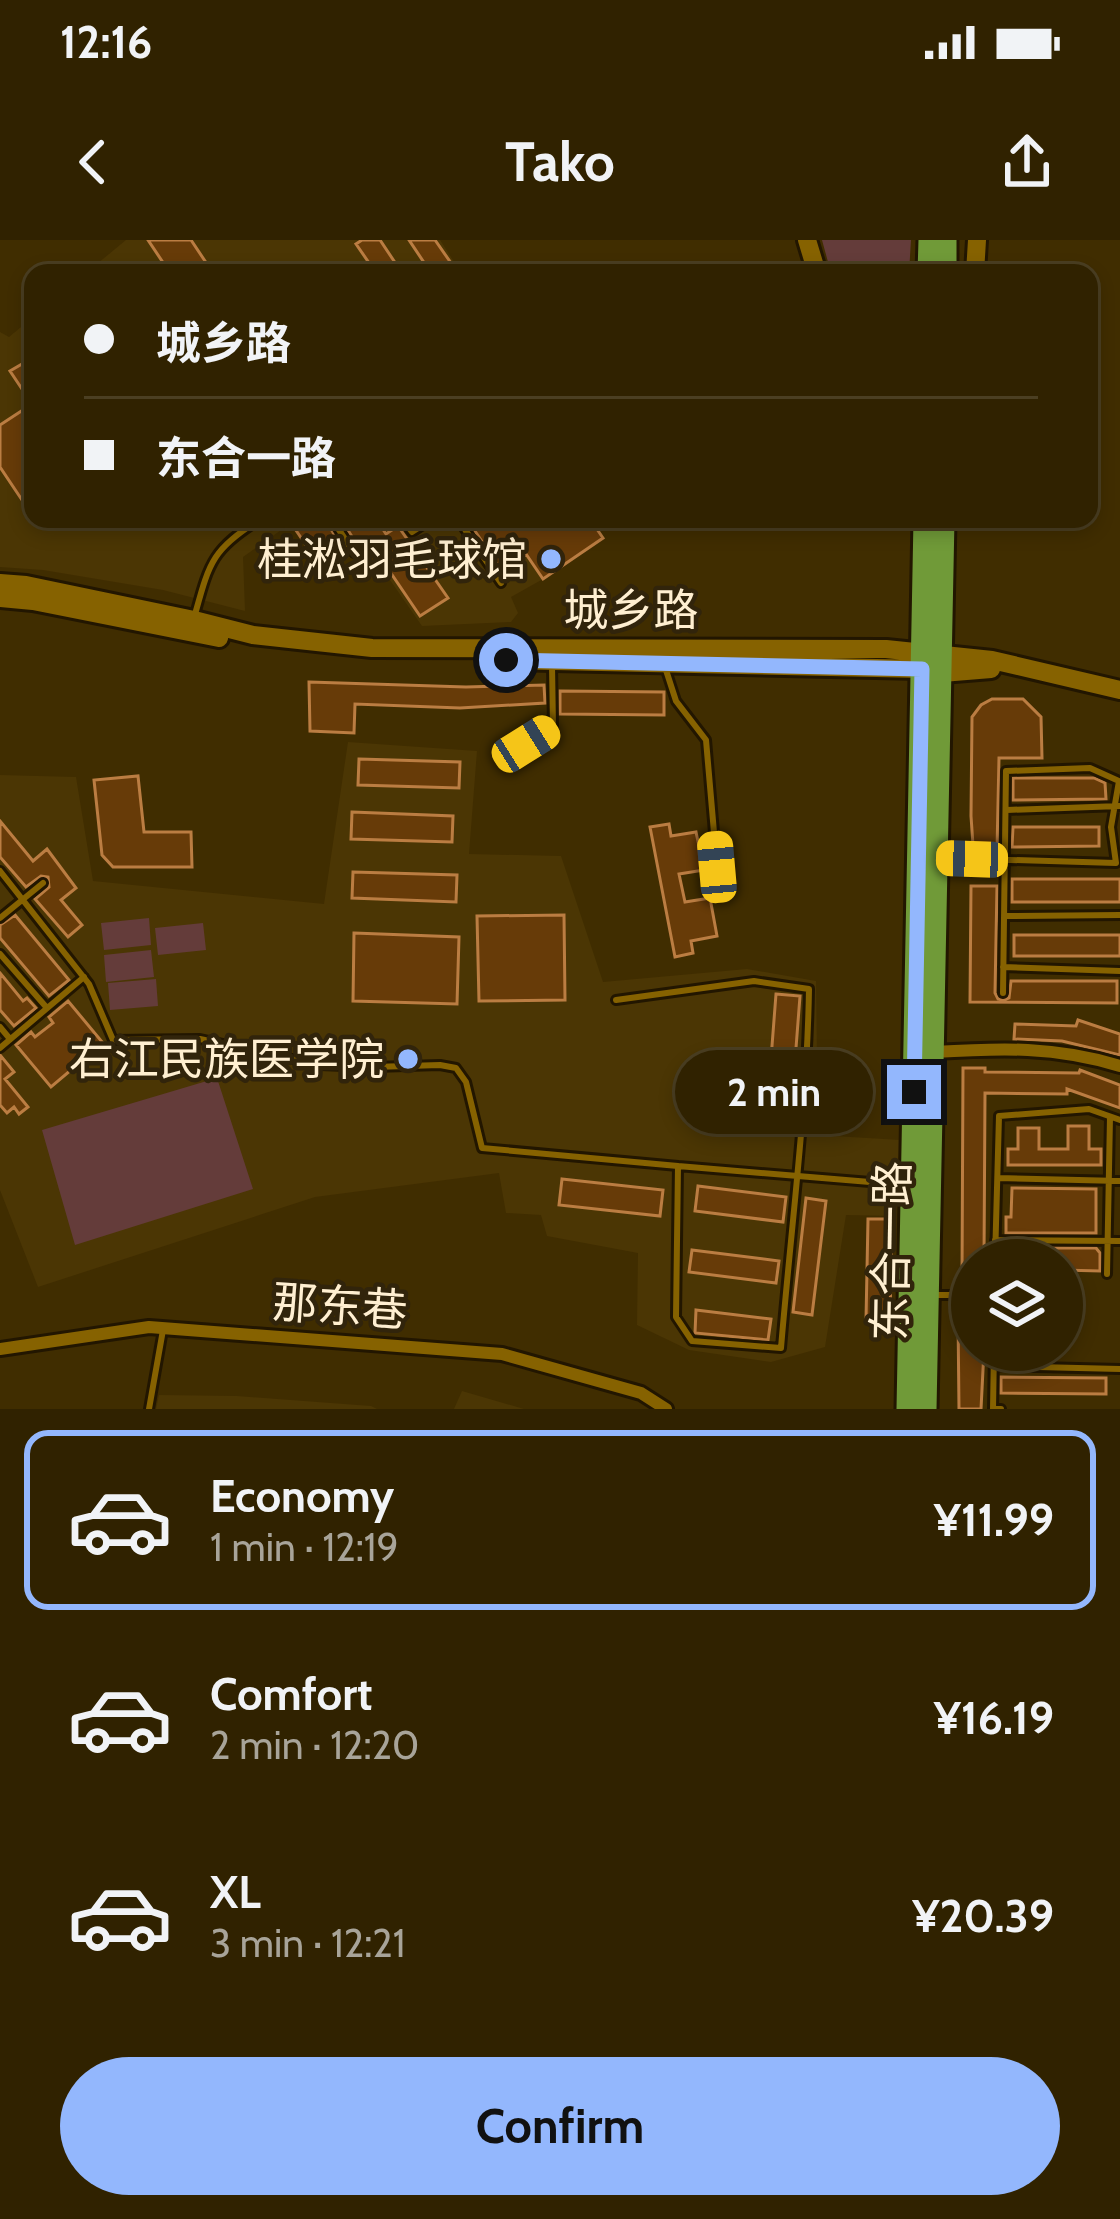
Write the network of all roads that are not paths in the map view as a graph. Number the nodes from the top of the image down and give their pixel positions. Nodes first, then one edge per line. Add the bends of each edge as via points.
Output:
1 (246, 528) edge
2 (338, 528) edge
3 (464, 528) edge
4 (924, 528) edge
5 (943, 528) edge
6 (355, 553) dead end
7 (501, 583) dead end
8 (0, 584) edge
9 (0, 598) edge
10 (195, 627) junction
11 (551, 662) junction
12 (932, 663) junction
13 (663, 664) junction
14 (1120, 690) edge
15 (1120, 700) edge
16 (526, 744) dead end
17 (1117, 806) edge
18 (1006, 810) junction
19 (938, 857) junction
20 (1006, 860) junction
21 (1118, 863) edge
22 (717, 867) dead end
23 (0, 871) edge
24 (43, 883) dead end
25 (24, 898) junction
26 (1120, 915) edge
27 (1004, 916) junction
28 (0, 918) edge
29 (0, 954) edge
30 (1003, 967) junction
31 (1120, 970) edge
32 (84, 977) junction
33 (1003, 993) dead end
34 (616, 1000) dead end
35 (47, 1008) junction
36 (0, 1027) edge
37 (10, 1039) junction
38 (0, 1048) edge
39 (934, 1052) junction
40 (1120, 1066) edge
41 (1110, 1117) junction
42 (1120, 1120) edge
43 (678, 1166) junction
44 (795, 1176) junction
45 (997, 1178) junction
46 (1108, 1180) junction
47 (1120, 1181) edge
48 (912, 1186) junction
49 (995, 1239) edge
50 (1083, 1241) edge
51 (1107, 1241) junction
52 (1120, 1241) edge
53 (1107, 1274) dead end
54 (929, 1295) junction
55 (951, 1295) edge
56 (164, 1328) junction
57 (0, 1348) edge
58 (1083, 1368) edge
59 (1120, 1369) edge
60 (994, 1371) edge
61 (148, 1409) edge
62 (666, 1409) edge
63 (907, 1409) edge
64 (926, 1409) edge
65 (1001, 1409) edge

1 - 10 lane via 210,561
2 - 6 lane
3 - 7 lane
4 - 12 main road, 东合一路
5 - 12 main road, 东合一路
8 - 10 main road, 城乡路
9 - 10 main road, 城乡路
10 - 11 main road, 城乡路 via 252,645 372,657
10 - 12 main road, 城乡路 via 372,648 863,649
11 - 13 main road, 城乡路
11 - 16 lane via 553,727
12 - 13 main road, 城乡路
12 - 14 main road, 城乡路 via 992,660
12 - 15 main road, 城乡路
12 - 19 main road, 东合一路
12 - 48 main road, 东合一路
13 - 22 lane via 676,701 706,740
17 - 18 lane
17 - 18 lane via 1119,781 1069,768 1006,771
17 - 21 lane via 1111,826
18 - 20 lane
19 - 20 lane
19 - 39 main road, 东合一路
20 - 21 lane
20 - 27 lane
23 - 25 lane
24 - 25 lane
25 - 28 lane
25 - 32 lane
26 - 27 lane
27 - 30 lane
29 - 35 lane
30 - 31 lane
30 - 33 lane
32 - 35 lane
32 - 43 lane via 113,1040 200,1039 320,1065 456,1068 482,1148
34 - 44 lane via 754,981 809,989
35 - 37 lane
36 - 37 lane
37 - 38 lane
39 - 40 street via 1003,1047
39 - 54 main road, 东合一路
41 - 42 lane
41 - 45 lane via 1089,1109 999,1116
41 - 46 lane
43 - 44 lane
43 - 44 lane via 676,1317 692,1341 781,1348
44 - 48 lane
45 - 46 lane
45 - 49 lane
46 - 47 lane
46 - 51 lane
48 - 63 main road, 东合一路
50 - 51 lane
51 - 52 lane
51 - 53 lane
54 - 55 lane
54 - 64 main road, 东合一路
56 - 57 street, 那东巷
56 - 61 lane
56 - 62 street, 那东巷 via 502,1354 641,1394
58 - 59 lane
60 - 65 lane via 993,1408

